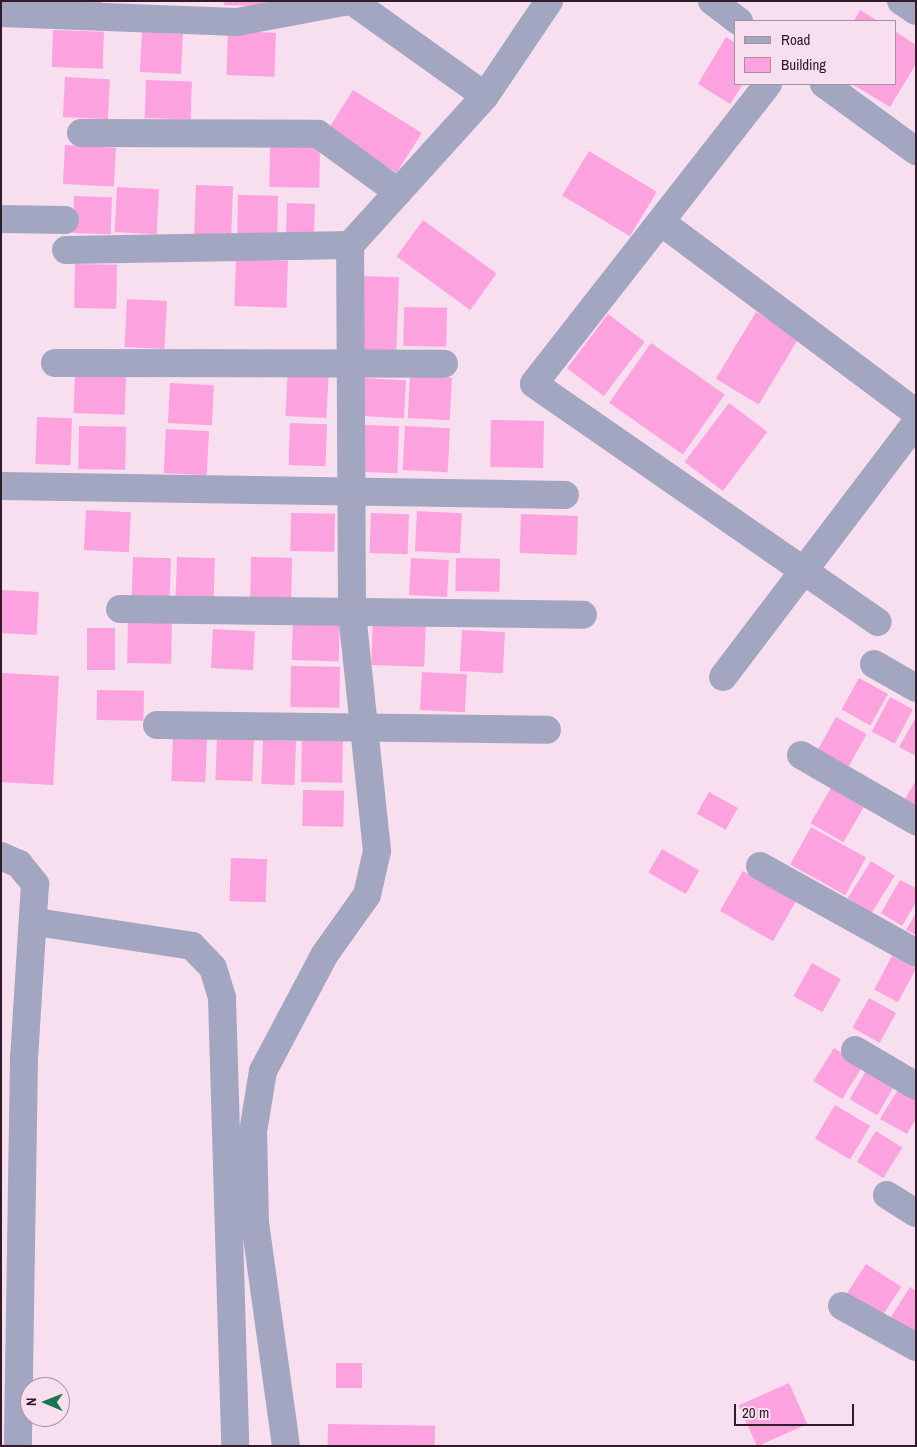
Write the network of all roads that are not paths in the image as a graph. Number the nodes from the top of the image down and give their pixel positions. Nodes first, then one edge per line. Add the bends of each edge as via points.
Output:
1 (351, 1) edge
2 (549, 1) edge
3 (712, 1) edge
4 (901, 1) edge
5 (916, 11) edge
6 (1, 13) edge
7 (739, 20) edge
8 (767, 85) edge
9 (825, 85) edge
10 (485, 96) junction
11 (81, 133) dead end
12 (916, 151) edge
13 (398, 192) junction
14 (1, 219) edge
15 (65, 220) dead end
16 (661, 222) junction
17 (350, 245) junction
18 (66, 250) dead end
19 (55, 363) dead end
20 (348, 364) junction
21 (444, 364) dead end
22 (916, 413) edge
23 (916, 422) edge
24 (1, 486) edge
25 (349, 493) junction
26 (565, 495) dead end
27 (802, 572) junction
28 (120, 609) dead end
29 (352, 612) junction
30 (583, 615) dead end
31 (878, 622) dead end
32 (874, 664) dead end
33 (723, 677) dead end
34 (916, 688) edge
35 (157, 725) dead end
36 (367, 730) junction
37 (547, 730) dead end
38 (801, 755) dead end
39 (916, 821) edge
40 (1, 856) edge
41 (760, 866) dead end
42 (36, 922) junction
43 (916, 953) edge
44 (856, 1050) dead end
45 (13, 1057) edge
46 (916, 1086) edge
47 (887, 1195) dead end
48 (916, 1212) edge
49 (11, 1263) edge
50 (842, 1306) dead end
51 (916, 1347) edge
52 (18, 1446) edge
53 (235, 1446) edge
54 (286, 1446) edge

1 - 6 street via 237,22
1 - 10 street
2 - 10 street
3 - 7 street
4 - 5 street
8 - 16 street
9 - 12 street
10 - 13 street
11 - 13 street via 318,134
13 - 17 street
14 - 15 street
16 - 22 street
16 - 27 street via 534,384
17 - 18 street
17 - 20 street
19 - 20 street
20 - 21 street
20 - 25 street
23 - 27 street
24 - 25 street
25 - 26 street
25 - 29 street
27 - 31 street
27 - 33 street
28 - 29 street
29 - 30 street
29 - 36 street
32 - 34 street
35 - 36 street
36 - 37 street
36 - 54 street via 377,851 366,895 291,1012 263,1071 252,1132 255,1224
38 - 39 street
40 - 42 street via 19,864 35,884
41 - 43 street
42 - 45 street
42 - 53 street via 192,946 213,968 222,998
44 - 46 street
45 - 49 street
47 - 48 street
49 - 52 street
50 - 51 street

